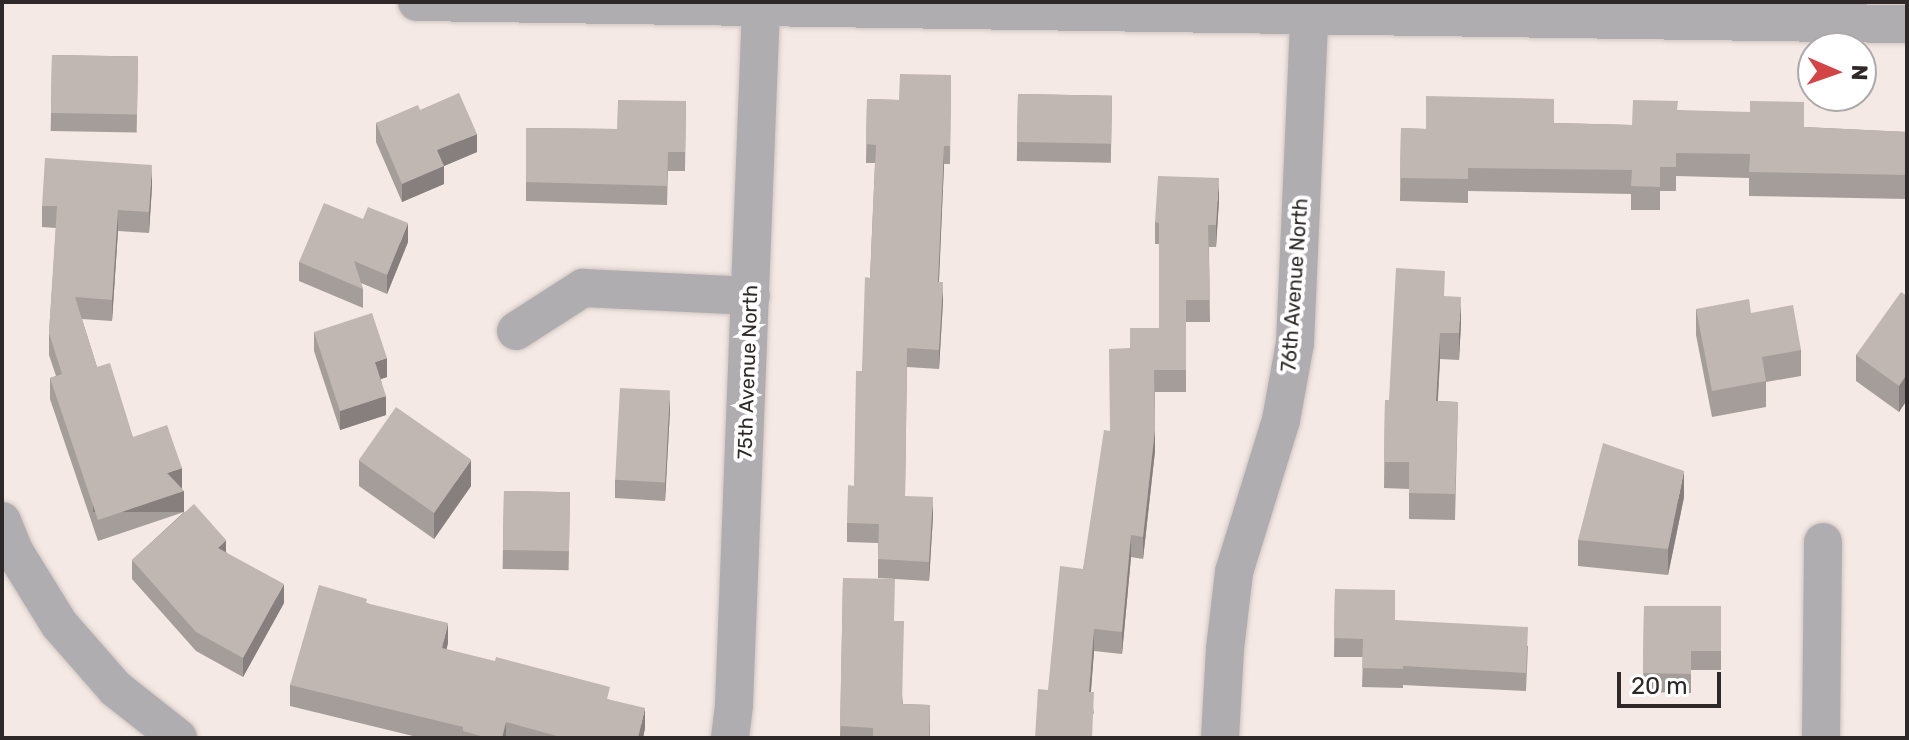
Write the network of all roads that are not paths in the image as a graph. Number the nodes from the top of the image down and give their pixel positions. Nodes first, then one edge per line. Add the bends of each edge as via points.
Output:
1 (417, 2) edge
2 (490, 3) edge
3 (761, 6) junction
4 (1260, 8) edge
5 (1309, 16) junction
6 (1907, 24) edge
7 (751, 296) junction
8 (516, 331) dead end
9 (2, 521) edge
10 (1823, 542) dead end
11 (178, 738) edge
12 (730, 738) edge
13 (1220, 738) edge
14 (1821, 738) edge

1 - 2 street
2 - 3 street
3 - 4 street
3 - 7 street, 75th Avenue North
4 - 5 street
5 - 6 street
5 - 13 street, 76th Avenue North via 1295,343 1281,420 1234,572
7 - 8 street via 583,288
7 - 12 street, 75th Avenue North
9 - 11 street via 14,551 59,624 116,689
10 - 14 street

